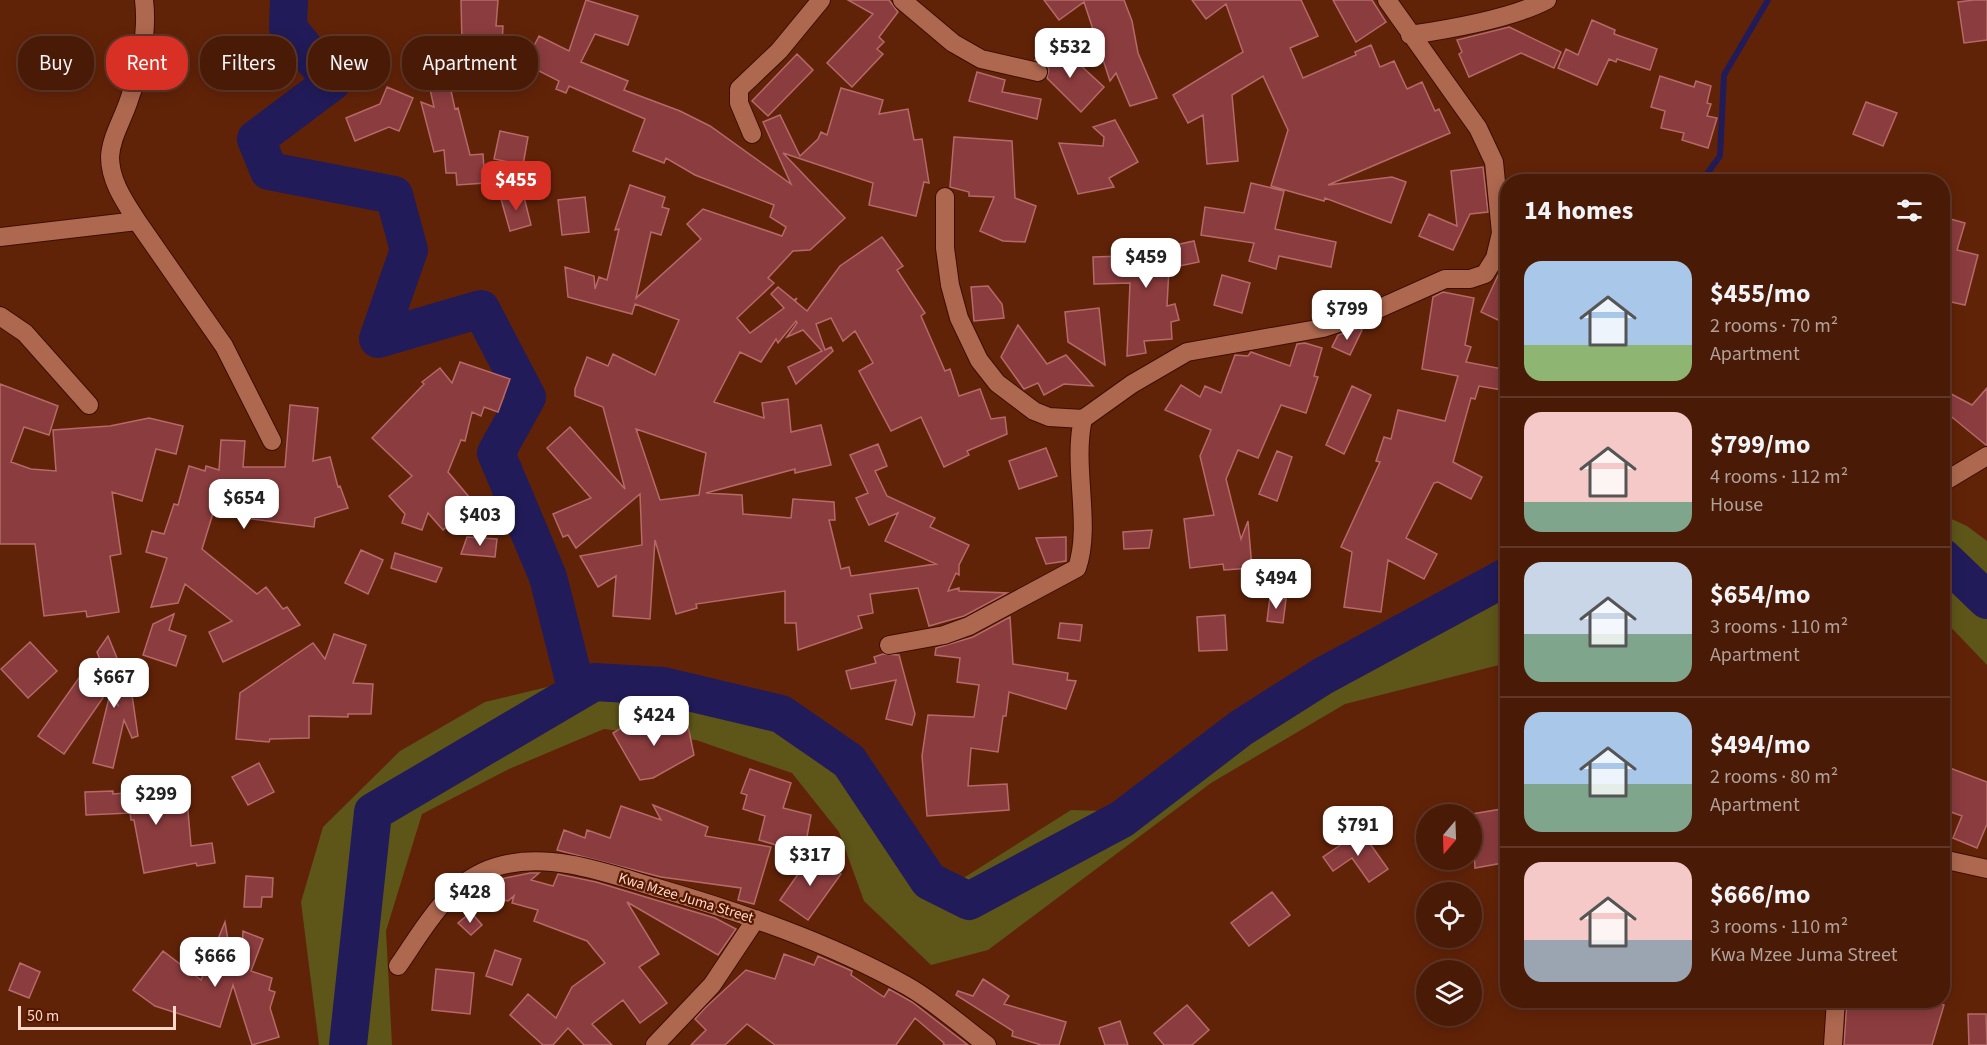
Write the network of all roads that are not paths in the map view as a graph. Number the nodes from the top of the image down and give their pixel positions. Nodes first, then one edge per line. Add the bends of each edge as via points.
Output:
1 (144, 0) edge
2 (821, 0) edge
3 (902, 0) edge
4 (1387, 0) edge
5 (1547, 0) edge
6 (1410, 35) junction
7 (1038, 72) dead end
8 (752, 134) dead end
9 (945, 197) dead end
10 (1500, 215) edge
11 (137, 221) junction
12 (0, 237) edge
13 (1500, 240) edge
14 (0, 316) edge
15 (89, 405) dead end
16 (1083, 419) junction
17 (272, 441) dead end
18 (1987, 456) edge
19 (1950, 478) edge
20 (890, 645) dead end
21 (1950, 861) edge
22 (1987, 869) edge
23 (756, 919) junction
24 (398, 966) dead end
25 (1835, 1008) edge
26 (979, 1043) edge
27 (655, 1045) edge
28 (1833, 1045) edge

1 - 11 street via 137,70 110,157 113,177
2 - 8 street via 779,51 739,89 739,103
3 - 7 street via 953,43 981,59
4 - 6 street
5 - 6 street via 1513,13
6 - 10 street via 1478,128 1494,162
9 - 16 street via 950,285 959,318 979,360 997,383 1034,411 1049,417
11 - 12 street
11 - 17 street via 224,346
13 - 16 street via 1485,274 1470,279 1444,279 1369,313 1323,328 1187,352
14 - 15 street via 25,333
16 - 20 street via 1078,438 1081,542 1077,568 969,626
18 - 19 street
21 - 22 street
23 - 24 street, Kwa Mzee Juma Street via 584,867 553,862 502,865 471,880 437,907
23 - 26 street, Kwa Mzee Juma Street via 906,986 945,1010
23 - 27 street via 706,992
25 - 28 street

